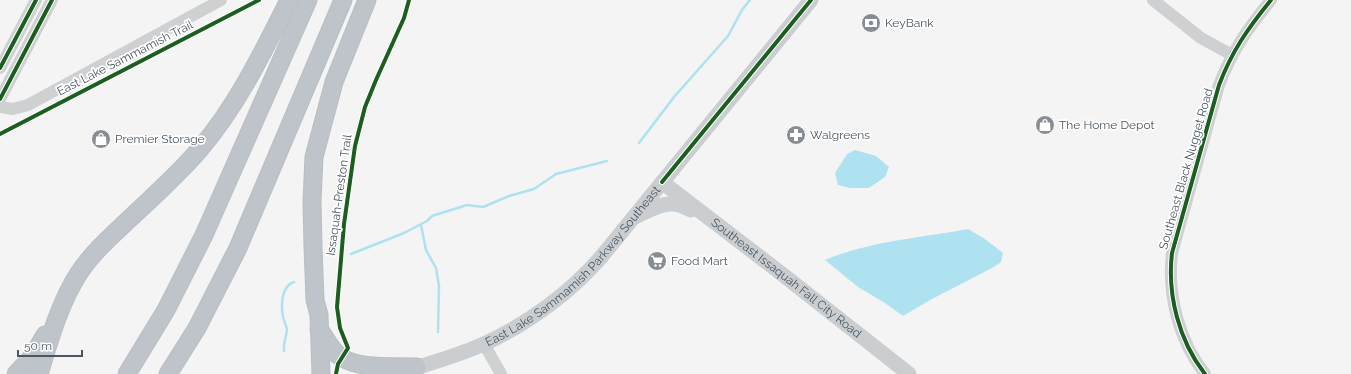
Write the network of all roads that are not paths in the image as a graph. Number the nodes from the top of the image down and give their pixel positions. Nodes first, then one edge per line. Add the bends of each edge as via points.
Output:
1 (36, 0) edge
2 (52, 0) edge
3 (221, 0) edge
4 (289, 0) edge
5 (308, 0) edge
6 (343, 0) edge
7 (367, 0) edge
8 (811, 0) edge
9 (1153, 0) edge
10 (1271, 0) edge
11 (1232, 55) junction
12 (0, 68) edge
13 (0, 98) edge
14 (0, 108) edge
15 (662, 182) junction
16 (633, 218) junction
17 (712, 220) junction
18 (60, 313) junction
19 (319, 322) junction
20 (484, 344) junction
21 (417, 367) junction
22 (130, 369) edge
23 (908, 373) edge
24 (16, 374) edge
25 (39, 374) edge
26 (168, 374) edge
27 (321, 374) edge
28 (392, 374) edge
29 (501, 374) edge
30 (1205, 374) edge

1 - 12 street
2 - 13 street
3 - 14 street via 28,105 13,110
4 - 18 highway via 238,97 219,124 183,167 94,253 78,274
5 - 22 highway via 204,235 170,303
6 - 26 highway via 238,248 217,291
7 - 19 highway via 334,82 314,158 312,201 315,300
8 - 15 main road, East Lake Sammamish Parkway Southeast
9 - 11 street via 1201,38
10 - 11 street, Southeast Black Nugget Road
11 - 30 street, Southeast Black Nugget Road via 1219,85 1170,268 1175,312 1189,350
15 - 16 main road, East Lake Sammamish Parkway Southeast
15 - 17 main road, Southeast Issaquah Fall City Road
16 - 17 main road via 672,204 681,205
16 - 20 main road, East Lake Sammamish Parkway Southeast via 591,268 567,290 518,326
17 - 23 main road, Southeast Issaquah Fall City Road
18 - 24 highway via 32,357
18 - 25 highway
19 - 21 highway via 334,351 346,360 366,365
19 - 27 highway
20 - 21 main road, East Lake Sammamish Parkway Southeast
20 - 29 street
21 - 28 main road, East Lake Sammamish Parkway Southeast

